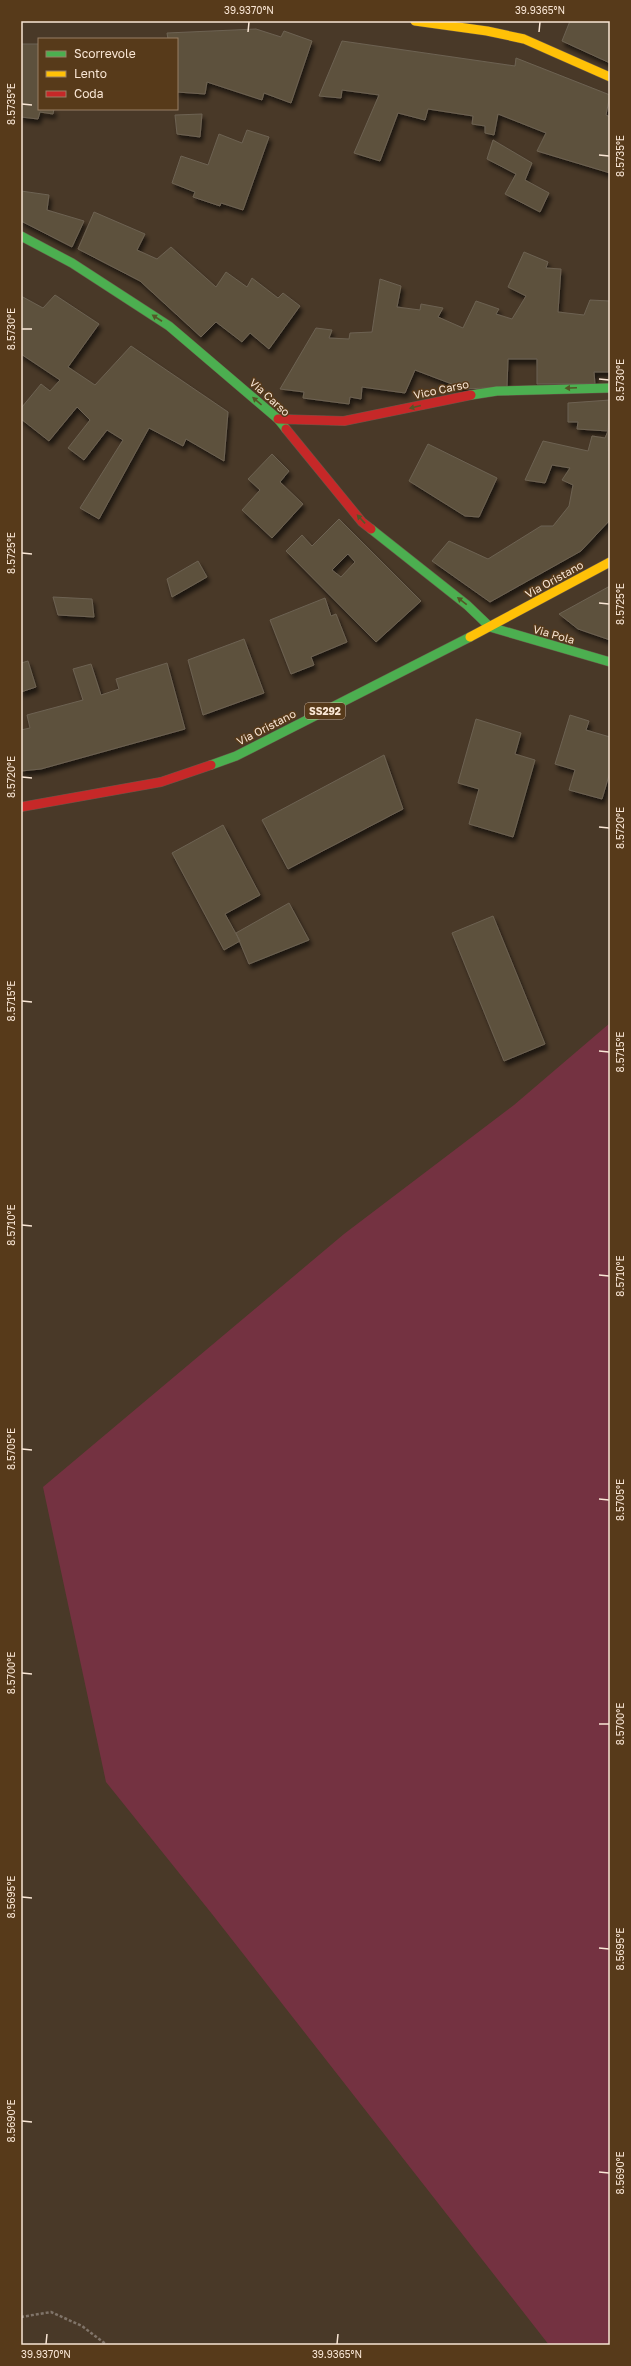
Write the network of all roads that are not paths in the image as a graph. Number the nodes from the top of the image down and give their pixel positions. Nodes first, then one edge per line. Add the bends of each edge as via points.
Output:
1 (416, 21) edge
2 (610, 77) edge
3 (21, 236) edge
4 (610, 388) edge
5 (278, 419) junction
6 (610, 562) edge
7 (490, 627) junction
8 (610, 662) edge
9 (21, 807) edge

1 - 2 street via 524,39
5 -> 3 street, Via Carso via 169,326 72,263
4 -> 5 street, Vico Carso via 497,391 444,399 413,408 344,421
7 -> 5 street, Via Carso via 467,605 362,522
6 - 7 street, Via Oristano / SS292
7 - 8 street, Via Pola
7 - 9 street, Via Oristano / SS292 via 236,756 161,782

